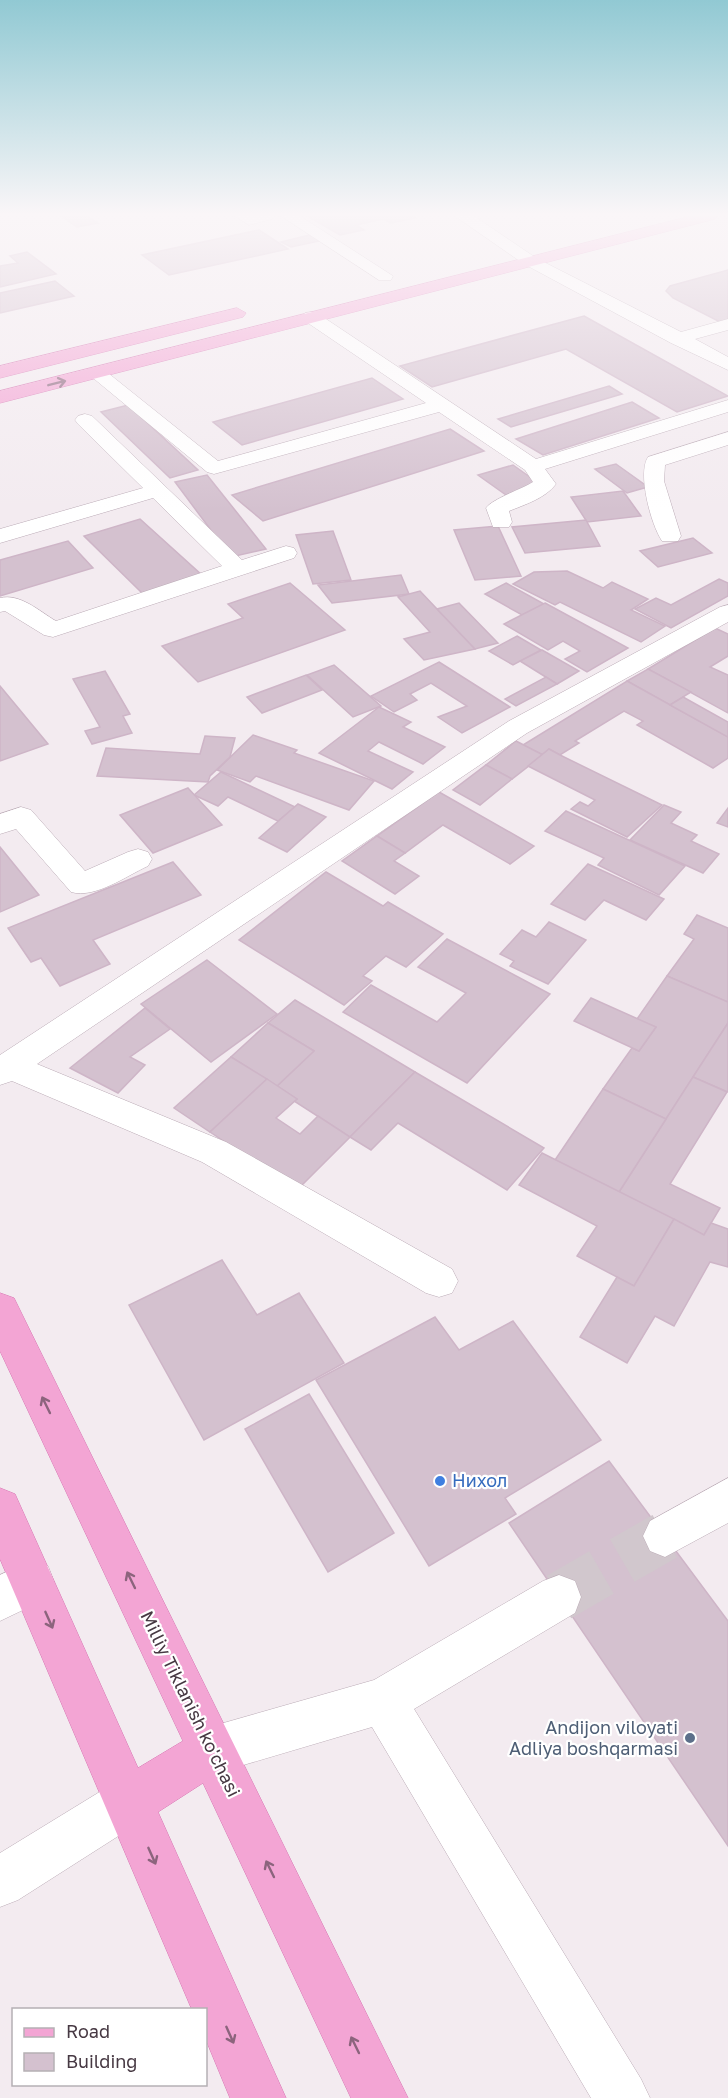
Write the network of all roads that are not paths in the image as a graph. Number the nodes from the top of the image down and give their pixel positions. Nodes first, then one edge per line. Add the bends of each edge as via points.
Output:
1 (232, 314) edge
2 (323, 314) edge
3 (630, 314) edge
4 (311, 317) junction
5 (728, 324) edge
6 (677, 339) junction
7 (728, 364) edge
8 (0, 372) edge
9 (96, 373) junction
10 (0, 398) edge
11 (441, 405) junction
12 (728, 406) edge
13 (85, 420) dead end
14 (728, 438) edge
15 (533, 466) junction
16 (158, 490) junction
17 (501, 522) dead end
18 (0, 536) edge
19 (670, 536) dead end
20 (286, 553) dead end
21 (238, 569) junction
22 (0, 605) edge
23 (728, 612) edge
24 (0, 825) edge
25 (138, 859) dead end
26 (4, 1069) edge
27 (439, 1281) dead end
28 (0, 1310) edge
29 (728, 1498) edge
30 (0, 1509) edge
31 (665, 1536) tunnel mouth
32 (16, 1591) edge
33 (559, 1597) tunnel mouth
34 (383, 1701) junction
35 (213, 1750) junction
36 (128, 1802) junction
37 (0, 1882) edge
38 (258, 2098) edge
39 (380, 2098) edge
40 (622, 2098) edge

1 - 8 main road
2 - 4 main road
3 - 6 street
4 - 9 main road
4 - 11 street
5 - 6 street
6 - 7 street
10 -> 9 main road
9 - 11 street via 214,468
11 - 15 street
12 - 15 street
13 - 16 street
14 - 19 street via 655,460 653,481
15 - 17 street via 545,484 497,508
16 - 18 street
16 - 21 street
20 - 21 street
21 - 22 street via 53,630 9,603
23 - 26 street via 518,727
24 - 25 street via 21,816 81,885
26 - 27 street via 214,1152
35 -> 28 main road, Milliy Tiklanish ko'chasi
29 - 31 street
30 - 32 main road
32 -> 36 main road
33 - 34 street
34 - 35 street
34 - 40 street
35 - 36 main road
39 -> 35 main road, Milliy Tiklanish ko'chasi
36 - 37 street
36 -> 38 main road

